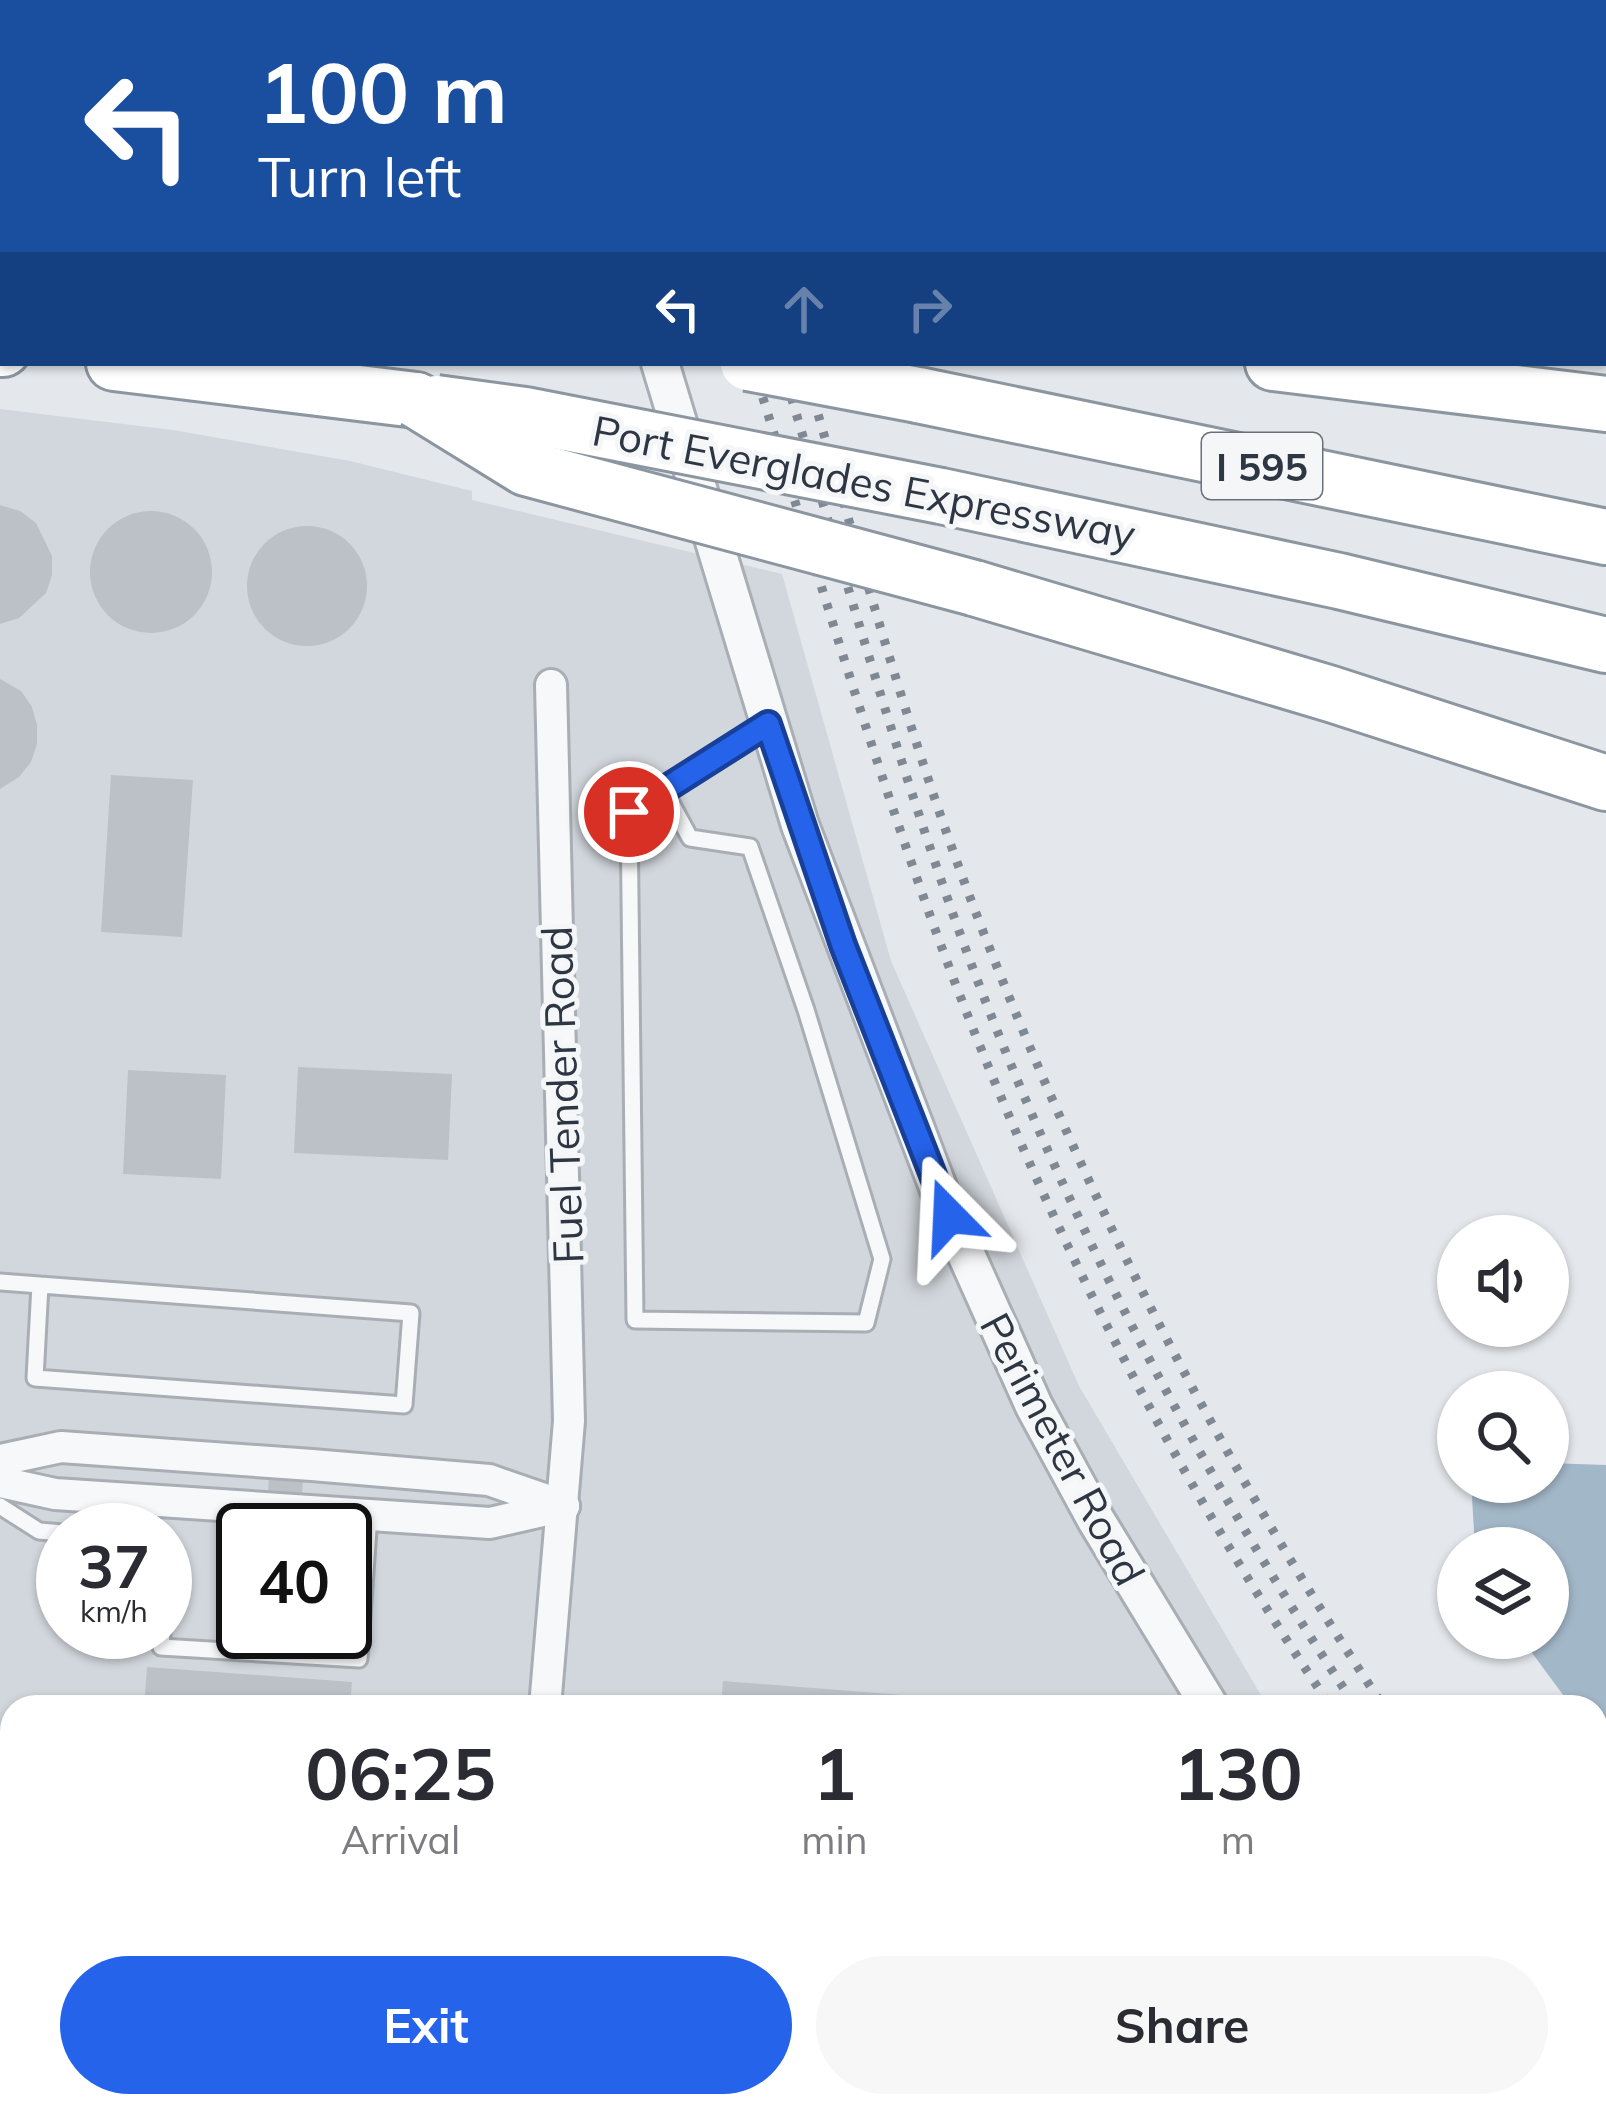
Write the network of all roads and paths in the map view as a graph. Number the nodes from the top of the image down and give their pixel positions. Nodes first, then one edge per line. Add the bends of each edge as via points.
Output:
1 (139, 366) edge
2 (661, 366) edge
3 (764, 366) edge
4 (1297, 366) edge
5 (416, 400) junction
6 (1606, 404) edge
7 (1606, 537) edge
8 (1606, 645) edge
9 (551, 685) dead end
10 (768, 724) junction
11 (1606, 783) edge
12 (664, 790) junction
13 (0, 1282) edge
14 (40, 1285) junction
15 (0, 1460) edge
16 (0, 1482) edge
17 (216, 1505) edge
18 (0, 1506) edge
19 (564, 1506) junction
20 (372, 1515) edge
21 (36, 1529) edge
22 (546, 1695) edge
23 (1203, 1695) edge

1 - 5 highway, Port Everglades Expressway / I 595
2 - 10 street, Perimeter Road
3 - 7 highway, I 595, bridge
4 - 6 highway
5 - 8 highway, Port Everglades Expressway / I 595, bridge via 941,496
5 - 11 highway, bridge via 526,468 974,588
9 - 19 street, Fuel Tender Road via 568,1300
10 - 12 lane
10 - 23 street, Perimeter Road via 843,945 991,1316 1096,1520
12 - 12 lane via 690,838 750,847 882,1259 866,1323 635,1320 629,812
13 - 14 lane
14 - 14 lane via 411,1313 404,1405 35,1378
15 - 19 street via 61,1447 335,1467 489,1480
16 - 17 street via 55,1494
18 - 21 lane
19 - 20 street via 490,1523
19 - 22 street, Fuel Tender Road

